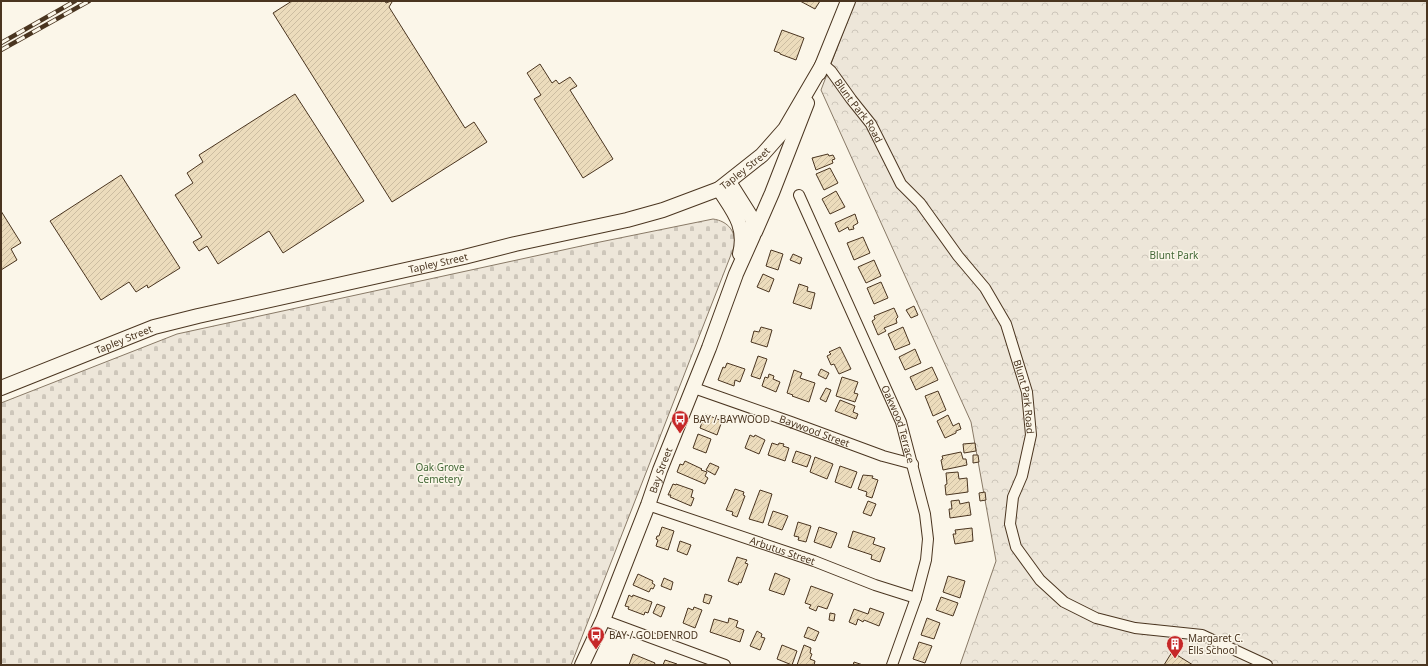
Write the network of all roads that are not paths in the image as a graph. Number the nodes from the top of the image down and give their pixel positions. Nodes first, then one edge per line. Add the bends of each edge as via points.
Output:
1 (848, 1) edge
2 (823, 64) junction
3 (724, 185) junction
4 (799, 195) dead end
5 (753, 236) junction
6 (736, 274) junction
7 (1, 388) edge
8 (694, 388) junction
9 (913, 464) junction
10 (648, 505) junction
11 (916, 598) junction
12 (602, 620) junction
13 (582, 665) edge
14 (725, 665) edge
15 (892, 665) edge
16 (1267, 665) edge

1 - 2 main road
2 - 3 main road, Tapley Street via 785,128 762,155
2 - 5 main road, Bay Street
2 - 16 street, Blunt Park Road via 871,124 902,184 985,288 1006,324 1027,392 1031,435 1022,476 1013,496 1010,524 1020,553 1040,580 1064,602 1096,618 1135,628 1202,635
3 - 5 main road via 753,220
3 - 6 main road, Bay Street via 742,234 743,243
3 - 7 main road, Tapley Street via 664,210 627,220 154,327
4 - 9 street, Oakwood Terrace via 901,422
5 - 6 main road, Bay Street
6 - 8 main road, Bay Street
8 - 9 street, Baywood Street via 883,456
8 - 10 main road, Bay Street
9 - 11 street, Oakwood Terrace via 928,539 926,560
10 - 11 street, Arbutus Street
10 - 12 main road, Bay Street
11 - 15 street, Oakwood Terrace
12 - 13 main road, Bay Street
12 - 14 street

